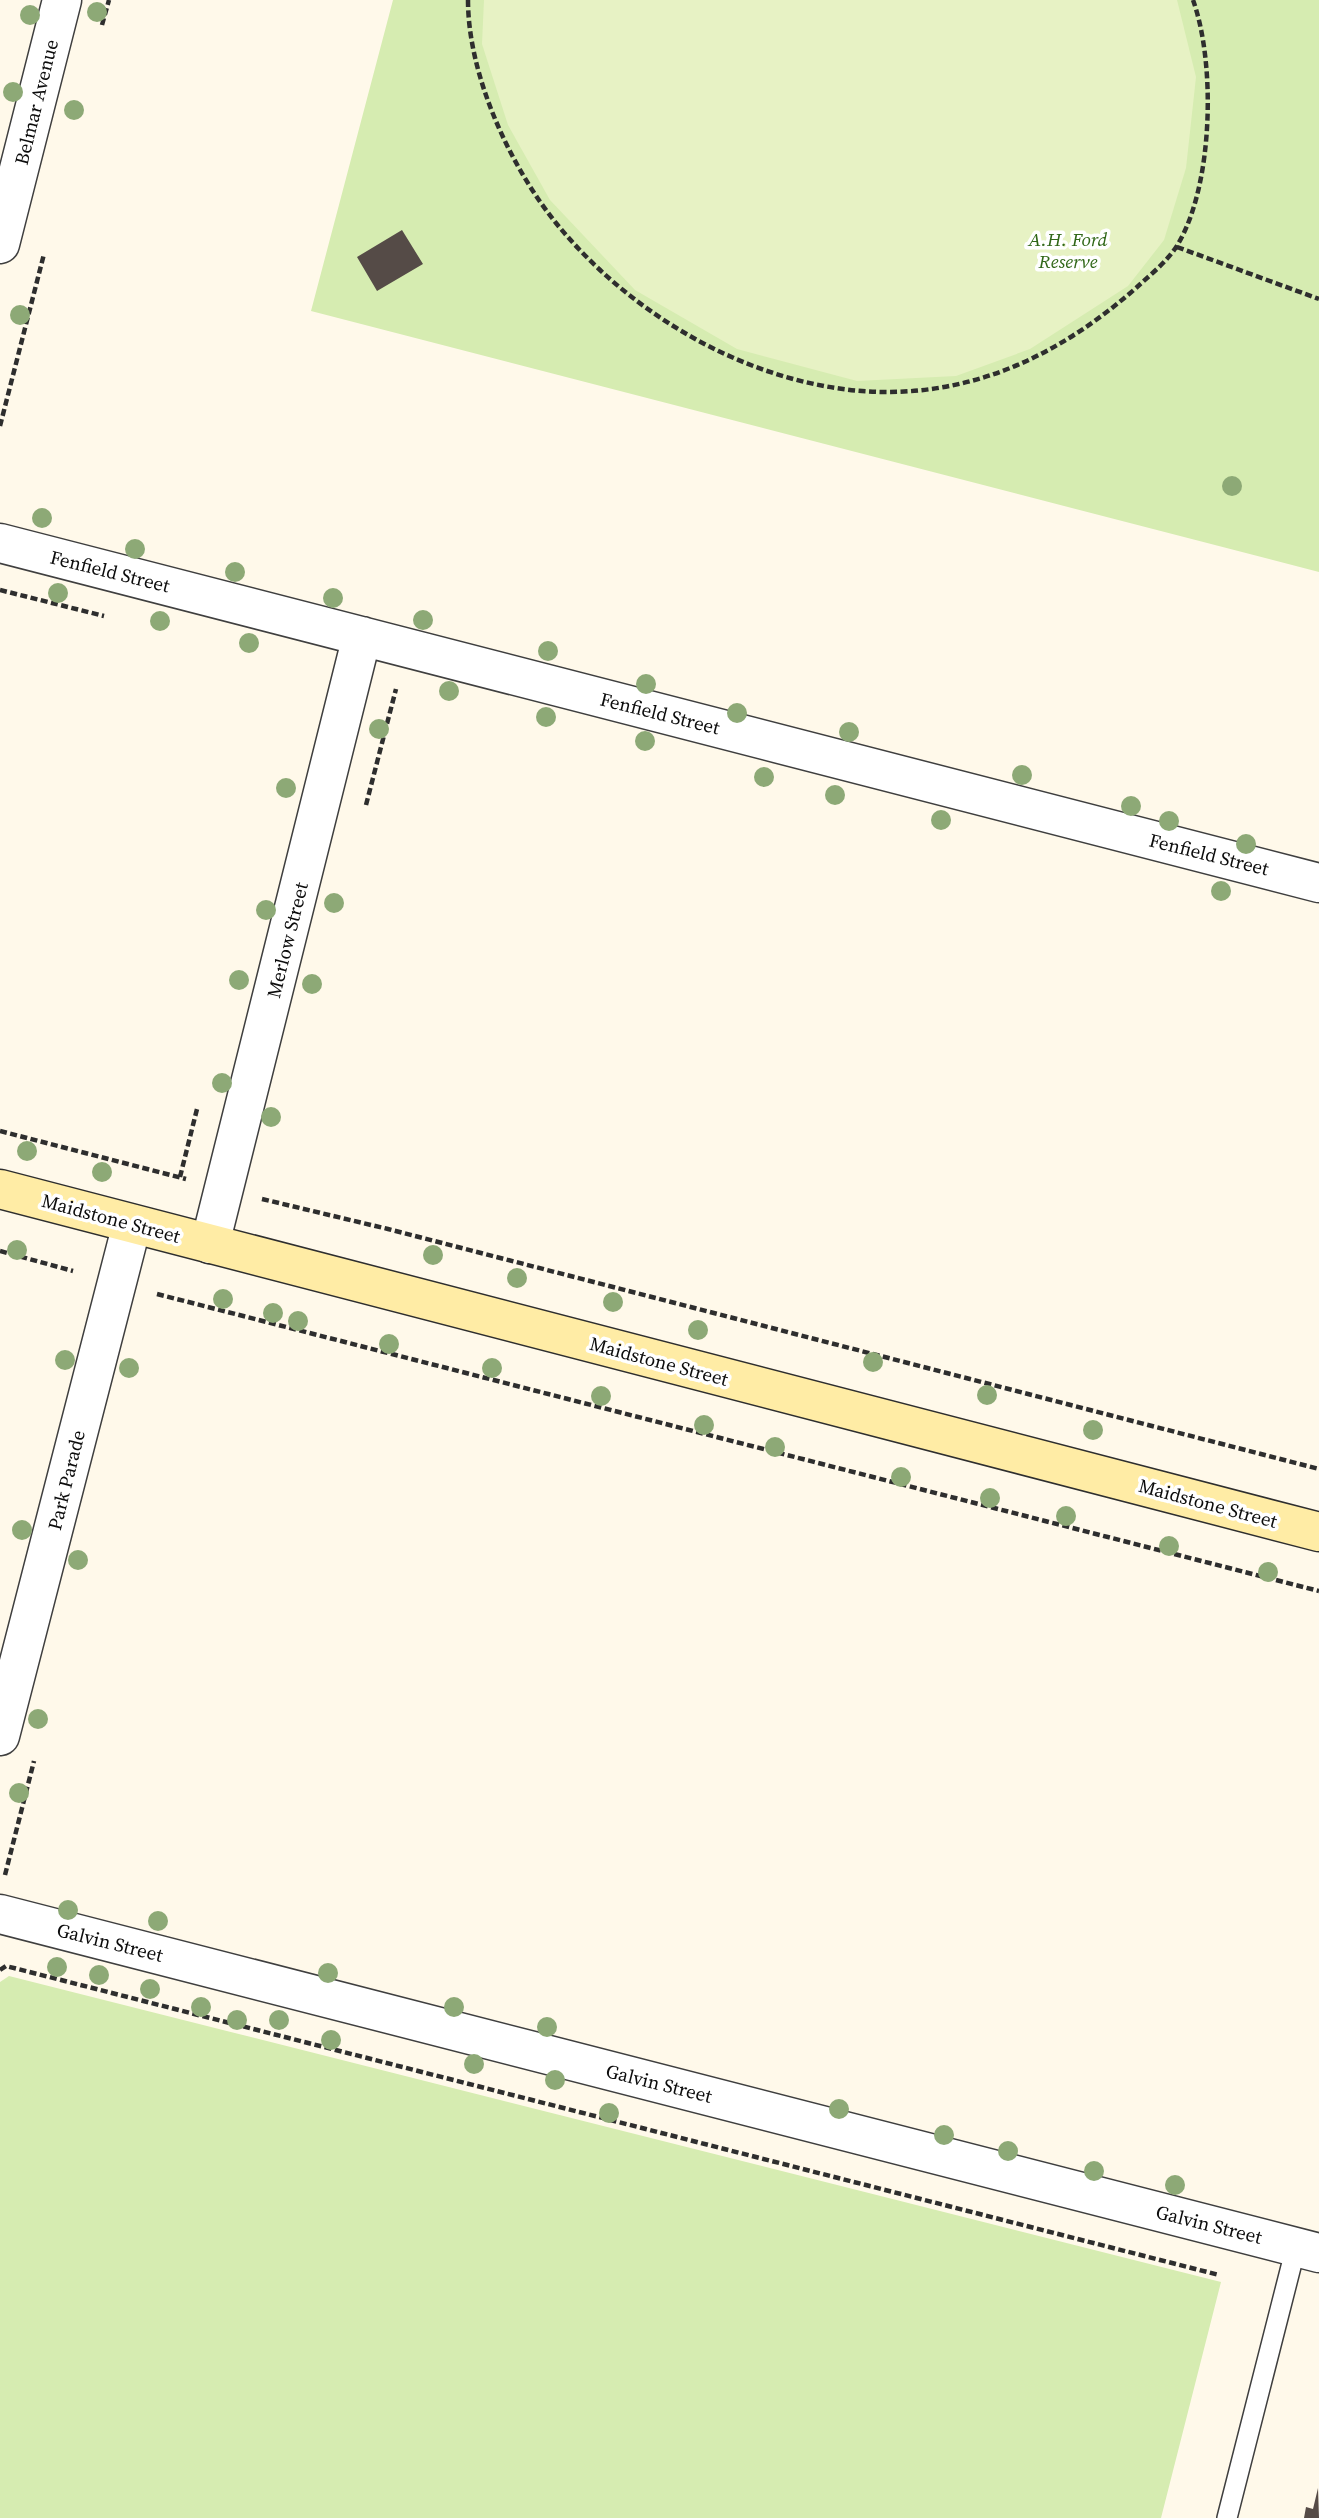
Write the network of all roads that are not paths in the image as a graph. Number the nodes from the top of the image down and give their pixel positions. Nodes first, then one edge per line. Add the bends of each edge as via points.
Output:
1 (62, 0) edge
2 (0, 244) edge
3 (0, 543) edge
4 (362, 636) junction
5 (1319, 883) edge
6 (0, 1189) edge
7 (132, 1224) junction
8 (210, 1244) junction
9 (1319, 1532) edge
10 (0, 1736) edge
11 (2, 1895) edge
12 (1308, 2250) edge
13 (1227, 2518) edge

1 - 2 street, Belmar Avenue
3 - 4 street, Fenfield Street
4 - 5 street, Fenfield Street
4 - 8 street, Merlow Street
6 - 7 main road, Maidstone Street
7 - 8 main road, Maidstone Street
7 - 10 street, Park Parade
8 - 9 main road, Maidstone Street
11 - 12 street, Galvin Street
12 - 13 lane

